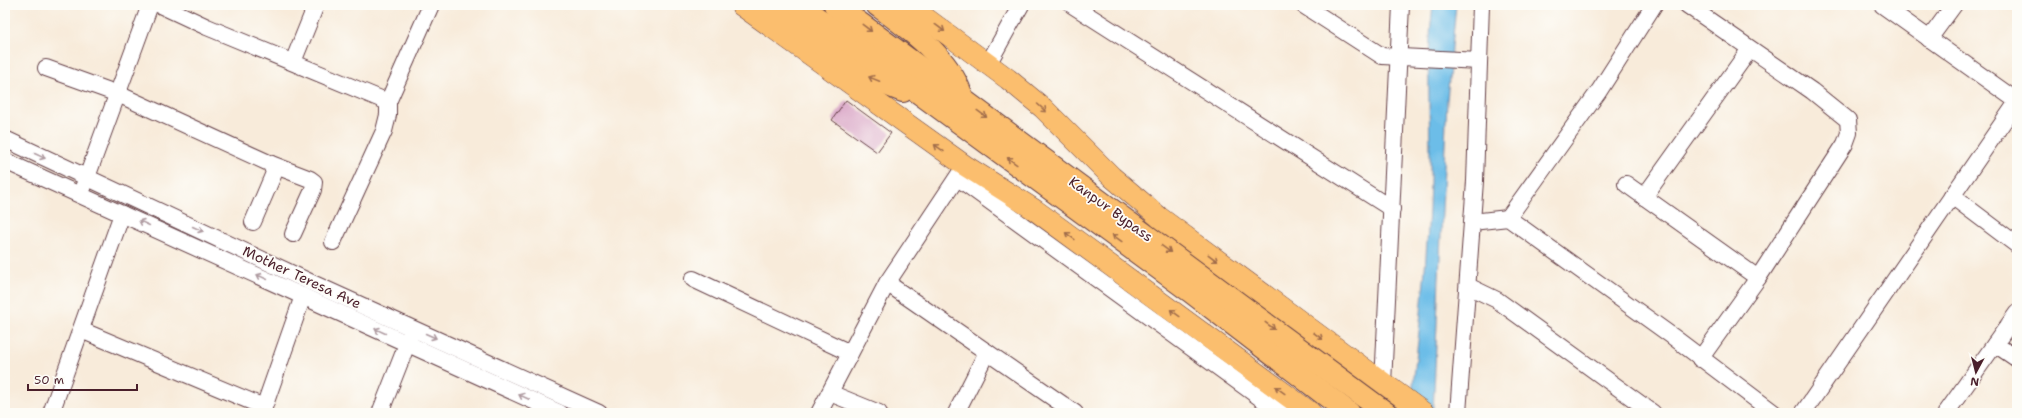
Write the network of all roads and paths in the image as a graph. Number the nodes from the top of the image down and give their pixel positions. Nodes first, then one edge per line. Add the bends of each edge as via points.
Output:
1 (150, 5) edge
2 (160, 5) edge
3 (316, 5) edge
4 (431, 5) edge
5 (741, 5) edge
6 (768, 5) edge
7 (799, 5) edge
8 (835, 5) edge
9 (877, 5) edge
10 (908, 5) edge
11 (1021, 5) edge
12 (1072, 5) edge
13 (1304, 5) edge
14 (1401, 5) edge
15 (1481, 5) edge
16 (1654, 5) edge
17 (1687, 5) edge
18 (1882, 5) edge
19 (1954, 5) edge
20 (1929, 39) junction
21 (1750, 49) junction
22 (1399, 58) junction
23 (1479, 61) junction
24 (293, 62) junction
25 (988, 64) junction
26 (46, 68) dead end
27 (118, 94) junction
28 (964, 101) junction
29 (388, 102) junction
30 (2017, 102) edge
31 (936, 105) junction
32 (5, 139) edge
33 (5, 161) edge
34 (271, 164) junction
35 (961, 172) junction
36 (87, 177) junction
37 (1626, 184) dead end
38 (80, 194) junction
39 (1952, 196) junction
40 (1644, 197) junction
41 (1392, 209) junction
42 (122, 214) junction
43 (1508, 218) junction
44 (253, 222) dead end
45 (1472, 222) junction
46 (293, 234) dead end
47 (333, 242) dead end
48 (2017, 245) edge
49 (693, 278) dead end
50 (1758, 278) junction
51 (887, 283) junction
52 (1468, 286) junction
53 (303, 296) junction
54 (2017, 314) edge
55 (413, 328) junction
56 (81, 330) junction
57 (407, 343) junction
58 (1995, 344) junction
59 (987, 352) junction
60 (850, 353) junction
61 (1700, 359) junction
62 (2017, 359) edge
63 (1383, 384) junction
64 (830, 393) junction
65 (1056, 408) edge
66 (1418, 409) edge
67 (263, 410) edge
68 (51, 413) edge
69 (380, 413) edge
70 (560, 413) edge
71 (599, 413) edge
72 (819, 413) edge
73 (879, 413) edge
74 (956, 413) edge
75 (1075, 413) edge
76 (1281, 413) edge
77 (1311, 413) edge
78 (1349, 413) edge
79 (1386, 413) edge
80 (1458, 413) edge
81 (1653, 413) edge
82 (1774, 413) edge
83 (1803, 413) edge
84 (1946, 413) edge

1 - 27 street
2 - 24 street
3 - 24 street
4 - 29 street
35 -> 5 main road
31 -> 6 highway via 863,75
7 - 31 highway, Kanpur Bypass
8 -> 28 highway, Kanpur Bypass
9 - 28 highway via 912,31 935,55 956,80
10 -> 25 main road
11 - 25 street
12 - 41 street
13 - 22 street via 1374,52 1382,56
14 - 22 street
15 - 23 street
16 - 43 street via 1599,91
17 - 21 street
18 - 20 street
19 - 20 street
20 - 30 street
21 - 40 street
21 - 50 street via 1812,91 1848,120 1849,133 1845,144
22 - 23 street
22 - 41 street
23 - 45 street
24 - 29 street
25 -> 63 main road via 1043,108 1112,177 1159,217
26 - 27 street
27 - 34 street
27 - 36 street
28 -> 79 highway, Kanpur Bypass
29 - 47 street via 384,131
30 - 39 street
78 -> 31 highway, Kanpur Bypass via 1184,286
32 -> 36 street, Mother Teresa Ave
33 - 38 street
34 - 44 street via 274,173
34 - 46 street via 314,182 313,190
35 - 51 street
35 - 76 street
77 -> 35 main road via 1035,210
36 - 38 street
36 -> 55 street, Mother Teresa Ave
37 - 40 street
38 - 42 street
39 - 48 street
39 - 83 street
40 - 50 street
41 - 63 street
53 -> 42 street
42 - 56 street
43 - 45 street
43 - 61 street
45 - 52 street
49 - 60 street
50 - 61 street
51 - 59 street
51 - 60 street
52 - 80 street
52 - 81 street via 1497,300
57 -> 53 street
53 - 67 street
54 - 58 street
55 - 57 street
55 -> 71 street, Mother Teresa Ave
56 - 67 street
56 - 68 street
57 - 69 street
70 -> 57 street
58 - 62 street
58 - 84 street
59 - 65 street
59 - 74 street
60 - 64 street
61 - 82 street
63 - 66 main road
64 - 72 street
64 - 73 street
65 - 75 street

